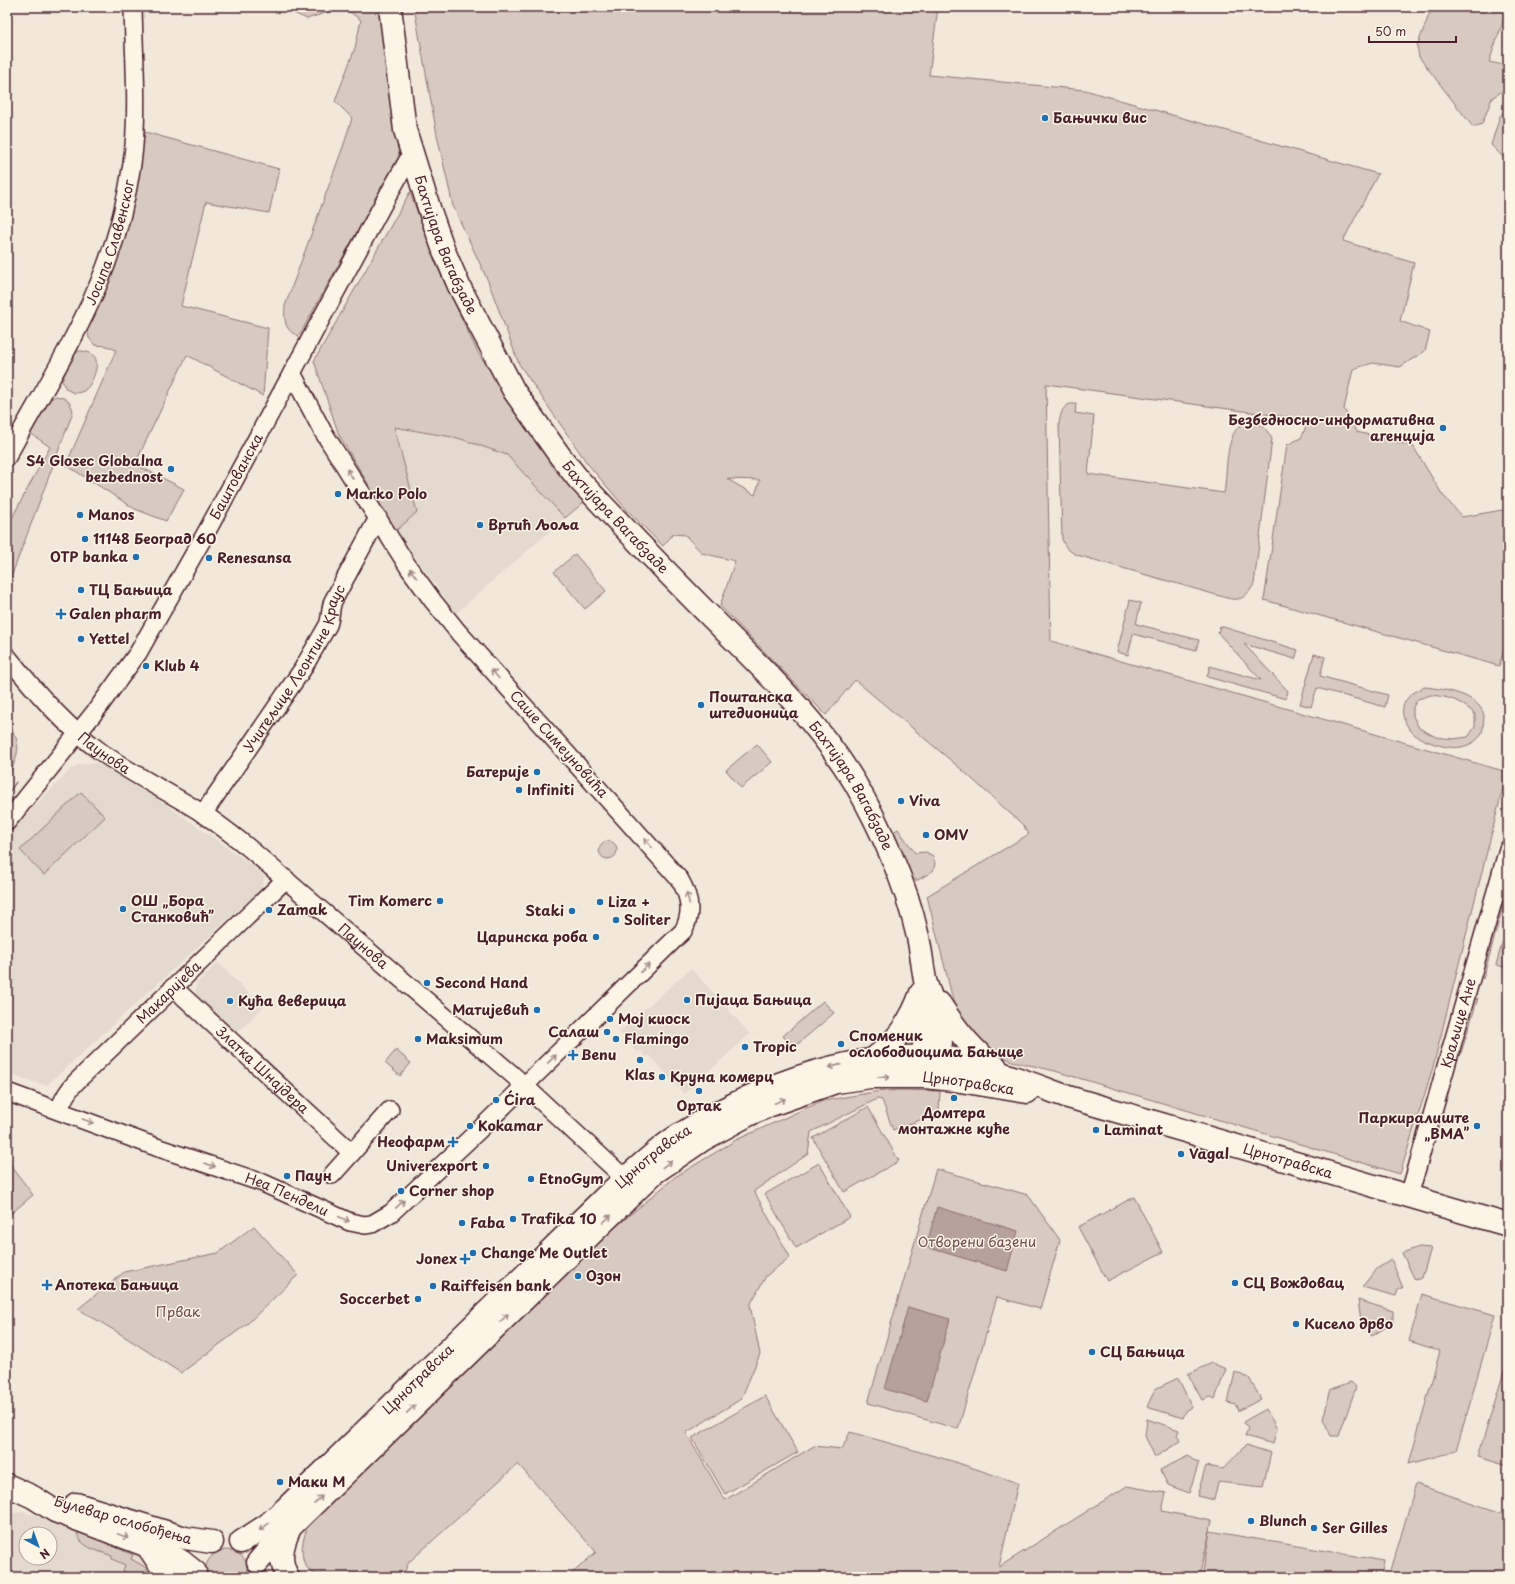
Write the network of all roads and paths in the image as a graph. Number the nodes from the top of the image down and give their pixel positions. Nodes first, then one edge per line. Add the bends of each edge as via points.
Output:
1 (133, 7) edge
2 (390, 7) edge
3 (412, 153) junction
4 (292, 373) junction
5 (7, 457) edge
6 (378, 518) junction
7 (7, 656) edge
8 (79, 733) junction
9 (203, 814) junction
10 (7, 822) edge
11 (1508, 849) edge
12 (286, 879) junction
13 (925, 980) junction
14 (174, 987) junction
15 (873, 1059) junction
16 (930, 1067) junction
17 (1005, 1074) junction
18 (524, 1086) junction
19 (7, 1092) edge
20 (1068, 1097) junction
21 (59, 1110) junction
22 (390, 1110) dead end
23 (352, 1153) junction
24 (332, 1175) dead end
25 (632, 1184) junction
26 (1409, 1196) junction
27 (1508, 1225) edge
28 (18, 1494) edge
29 (290, 1527) junction
30 (212, 1542) junction
31 (241, 1542) junction
32 (148, 1547) junction
33 (261, 1572) edge
34 (195, 1574) edge
35 (167, 1577) edge
36 (288, 1577) edge

1 - 5 street, Јосипа Славенског via 135,130 132,164 117,233 88,306
2 - 3 main road, Бахтијара Вагабзаде via 402,112
3 - 4 street, Баштованска
3 - 13 main road, Бахтијара Вагабзаде via 444,251 459,286 514,390 552,445 578,480 804,712 856,784 894,862 906,895 918,934
6 -> 4 street, Саше Симеуновића via 322,430
4 - 8 street, Баштованска via 141,648
6 - 9 street, Учитељице Леонтине Краус via 333,601 328,625 302,670
18 -> 6 street, Саше Симеуновића via 683,931 690,911 688,894 674,872 458,633 409,568
7 - 8 street, Паунова via 52,708
8 - 9 street, Паунова via 125,768
8 - 10 street, Баштованска
9 - 12 street, Паунова
11 - 26 street, Краљице Ане
12 - 14 street, Макаријева
12 - 18 street, Паунова
13 - 15 main road via 914,1010 898,1037
13 - 16 main road, Бахтијара Вагабзаде via 941,1030 942,1045
13 - 17 main road via 966,1040 983,1059
14 - 21 street, Макаријева via 68,1090
14 - 23 street, Златка Шнајдера
15 - 16 main road, Црнотравска
15 -> 25 main road, Црнотравска via 818,1070 737,1102 676,1137 656,1152
16 - 17 main road, Црнотравска via 958,1059
16 - 20 main road, Црнотравска via 994,1088
25 -> 16 main road, Црнотравска via 704,1139 748,1115 786,1099 836,1082 900,1076
17 - 20 main road, Црнотравска
21 -> 18 street, Неа Пендели via 159,1148 263,1183 350,1222 364,1225 372,1224 391,1212
18 - 25 street, Паунова
19 - 21 street, Неа Пендели
20 - 26 main road, Црнотравска
22 - 23 street
23 - 24 street
29 -> 25 main road, Црнотравска
25 -> 31 main road, Црнотравска via 306,1490 267,1525
26 - 27 main road, Црнотравска
28 - 30 main road, Булевар ослобођења via 74,1503 185,1538
28 -> 32 main road, Булевар ослобођења
29 - 33 main road, Црнотравска via 268,1548
29 - 36 main road via 281,1557
30 - 31 main road, Булевар ослобођења via 229,1538
30 - 34 main road via 198,1557
31 - 33 main road via 253,1552
32 - 34 main road, Булевар ослобођења via 181,1560
32 - 35 main road

